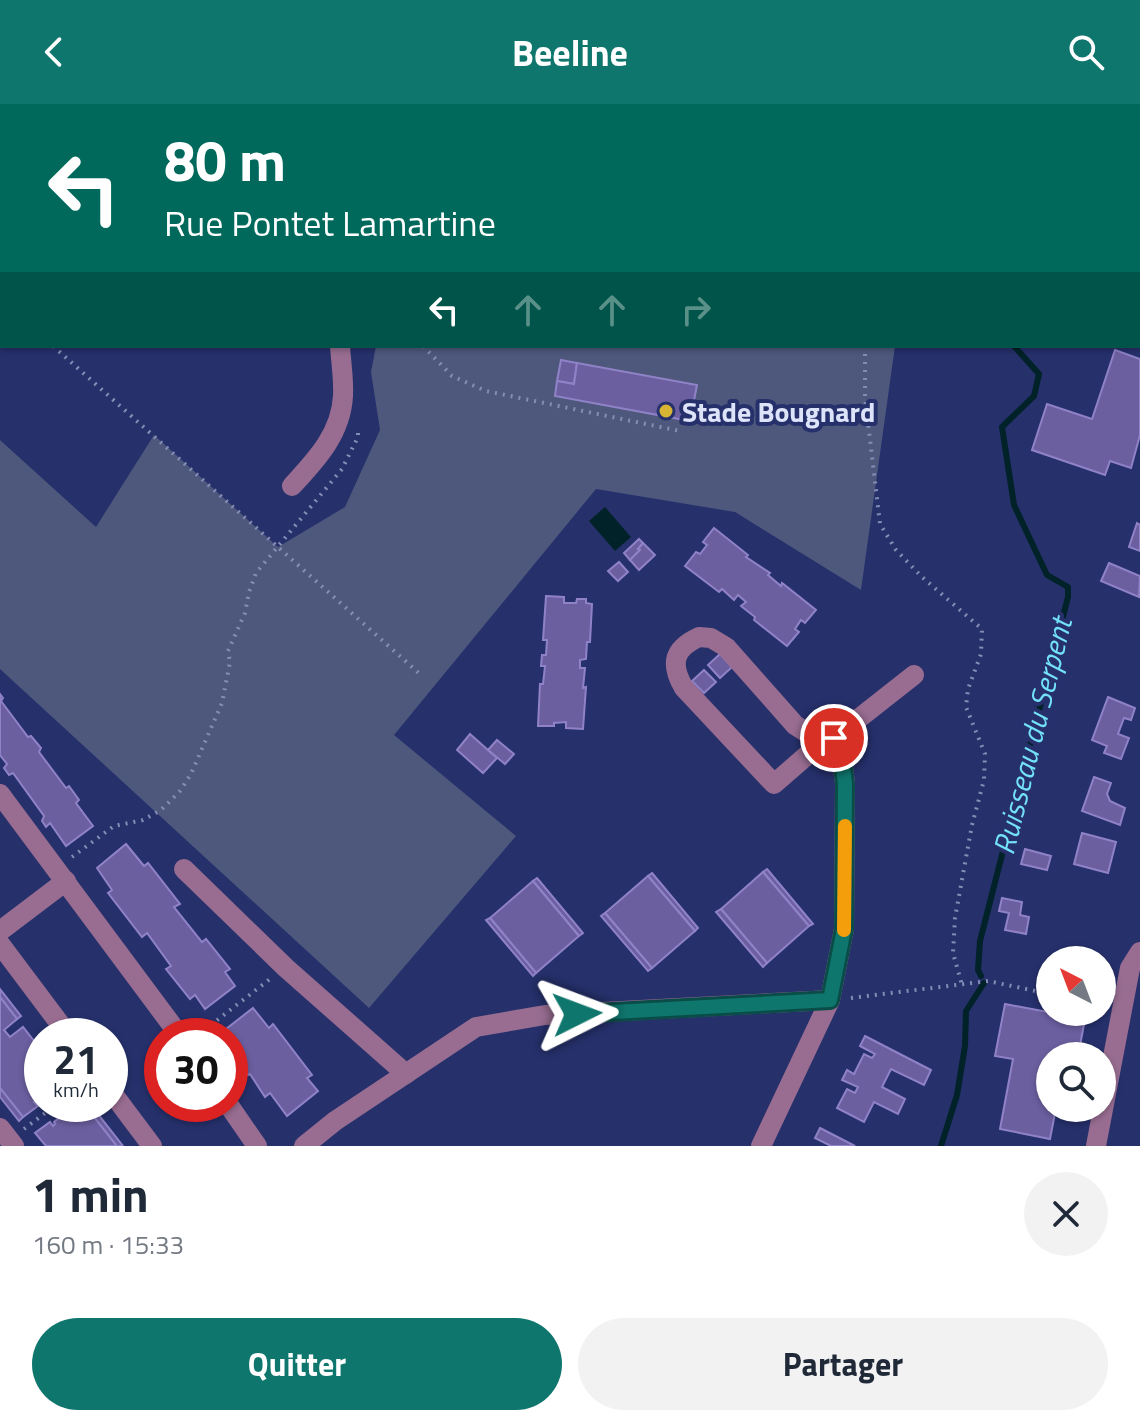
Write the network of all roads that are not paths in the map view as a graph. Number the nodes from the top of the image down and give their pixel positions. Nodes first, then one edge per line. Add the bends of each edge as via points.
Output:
1 (340, 348) edge
2 (292, 486) dead end
3 (914, 675) dead end
4 (834, 738) junction
5 (0, 794) edge
6 (184, 869) dead end
7 (61, 875) junction
8 (0, 931) edge
9 (0, 944) edge
10 (1140, 952) edge
11 (830, 1000) junction
12 (56, 1018) edge
13 (167, 1018) edge
14 (406, 1074) junction
15 (128, 1114) edge
16 (240, 1122) edge
17 (152, 1146) edge
18 (257, 1146) edge
19 (304, 1146) edge
20 (761, 1146) edge
21 (1096, 1146) edge

1 - 2 street via 343,397 335,432
3 - 4 street
4 - 4 street via 809,734 795,725 726,647 699,637 683,644 676,674 684,688 774,784
4 - 11 street via 845,784 844,929
5 - 7 street
6 - 14 street
7 - 8 street
7 - 13 street
9 - 12 street
10 - 21 street via 1130,968
11 - 14 street via 545,1015 476,1027
11 - 20 street
14 - 19 street
15 - 17 street
16 - 18 street

